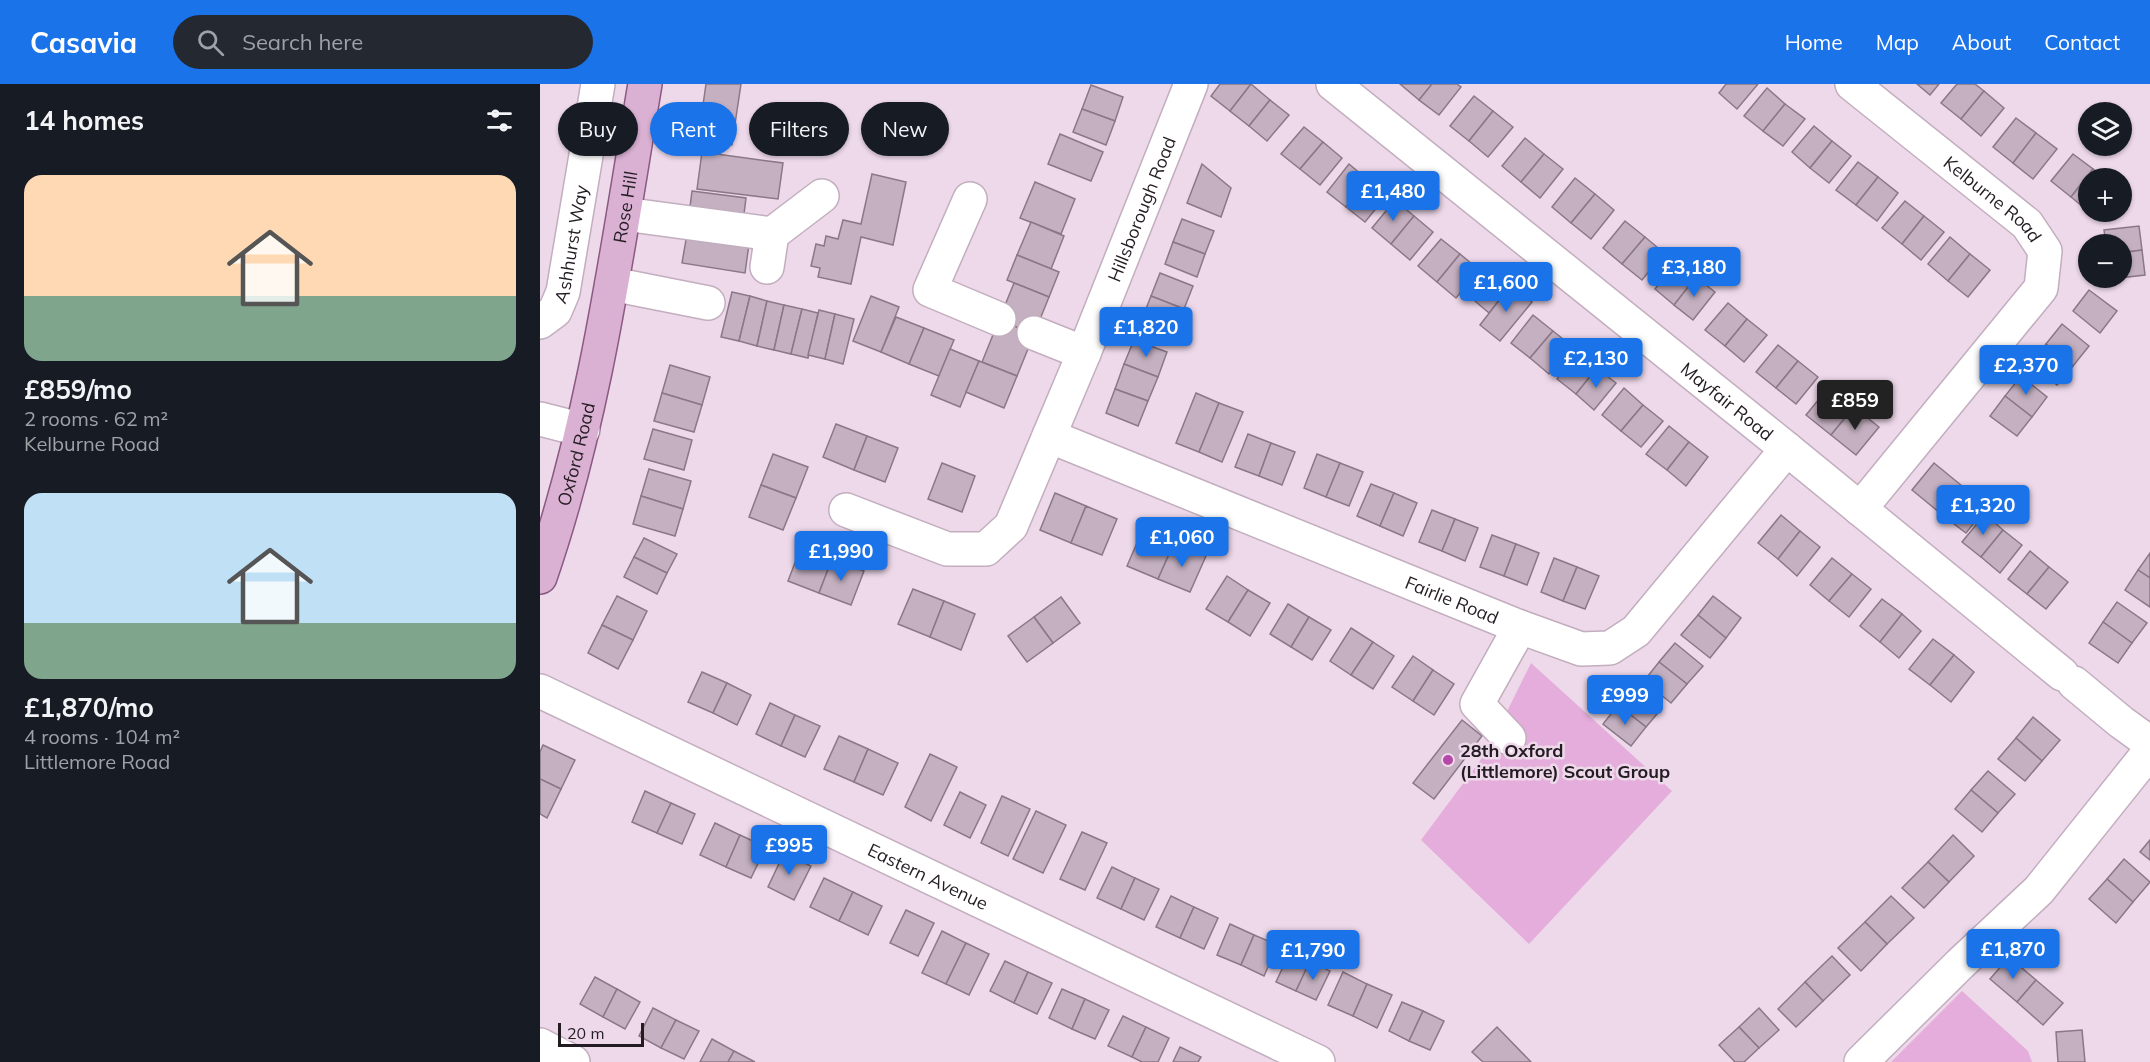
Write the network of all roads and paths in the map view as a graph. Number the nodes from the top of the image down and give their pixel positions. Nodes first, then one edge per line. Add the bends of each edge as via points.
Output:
1 (598, 84) edge
2 (645, 84) edge
3 (1191, 84) edge
4 (1333, 84) edge
5 (1852, 84) edge
6 (822, 196) dead end
7 (969, 199) dead end
8 (624, 214) junction
9 (772, 234) junction
10 (767, 267) dead end
11 (612, 284) junction
12 (708, 303) dead end
13 (999, 319) dead end
14 (540, 322) edge
15 (602, 330) joint
16 (1034, 333) dead end
17 (1084, 353) junction
18 (540, 419) edge
19 (584, 430) junction
20 (1049, 436) junction
21 (1787, 449) junction
22 (1860, 509) junction
23 (846, 510) dead end
24 (540, 577) edge
25 (1520, 627) junction
26 (540, 691) edge
27 (1509, 738) dead end
28 (2150, 743) edge
29 (2150, 751) edge
30 (540, 1045) edge
31 (573, 1062) edge
32 (1318, 1062) edge
33 (1861, 1062) edge

1 - 14 street, Ashhurst Way via 563,292 555,311
2 - 8 main road, Rose Hill
3 - 17 street, Hillsborough Road
4 - 21 street, Mayfair Road
5 - 22 street, Kelburne Road via 2027,224 2045,251 2042,288
6 - 9 street
7 - 13 street via 930,290
8 - 9 street
8 - 11 main road, Rose Hill
9 - 10 street
11 - 12 street
11 - 15 main road, Rose Hill
15 - 19 main road, Oxford Road
16 - 17 street
17 - 20 street, Hillsborough Road
18 - 19 street
19 - 24 main road, Oxford Road
20 - 23 street, Hillsborough Road via 1011,526 986,549 947,549
20 - 25 street, Fairlie Road
21 - 22 street, Mayfair Road
21 - 25 street, Fairlie Road via 1636,631 1610,648 1581,649
22 - 28 street, Mayfair Road
25 - 27 street via 1477,704
26 - 32 street, Eastern Avenue
29 - 33 street via 2039,890
30 - 31 street

